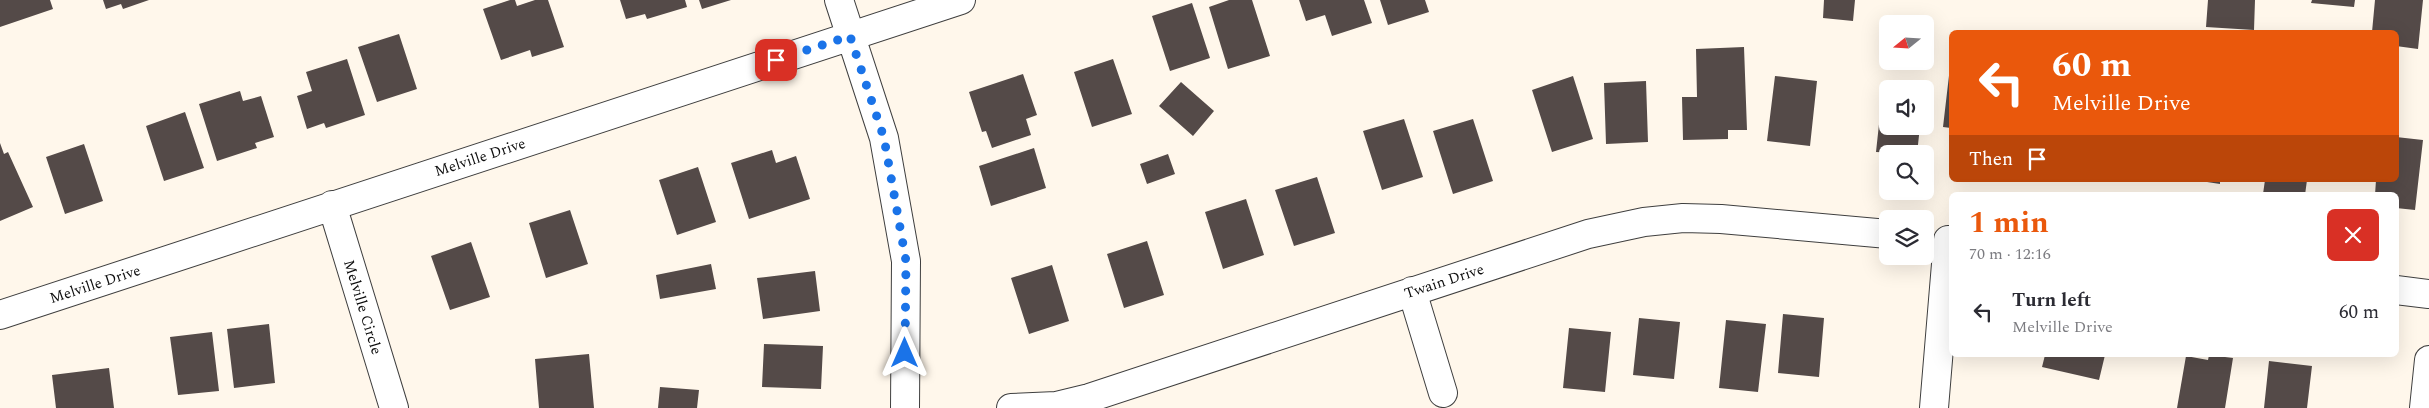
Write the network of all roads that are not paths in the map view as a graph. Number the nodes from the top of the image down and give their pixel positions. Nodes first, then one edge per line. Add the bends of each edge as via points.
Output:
1 (840, 0) edge
2 (960, 0) edge
3 (850, 36) junction
4 (332, 206) junction
5 (1879, 233) edge
6 (1941, 240) edge
7 (2399, 290) edge
8 (1412, 291) junction
9 (2429, 294) edge
10 (0, 315) edge
11 (2429, 360) edge
12 (1443, 393) dead end
13 (394, 408) edge
14 (905, 408) edge
15 (1011, 408) edge
16 (1934, 408) edge
17 (2424, 408) edge

1 - 3 street
2 - 3 street, Melville Drive
3 - 4 street, Melville Drive
3 - 14 street via 884,138 906,261
4 - 10 street, Melville Drive
4 - 13 street, Melville Circle
5 - 8 street, Twain Drive via 1721,219 1663,219 1588,234
6 - 16 street
7 - 9 street
8 - 12 street
8 - 15 street, Twain Drive via 1089,398 1056,406
11 - 17 street

